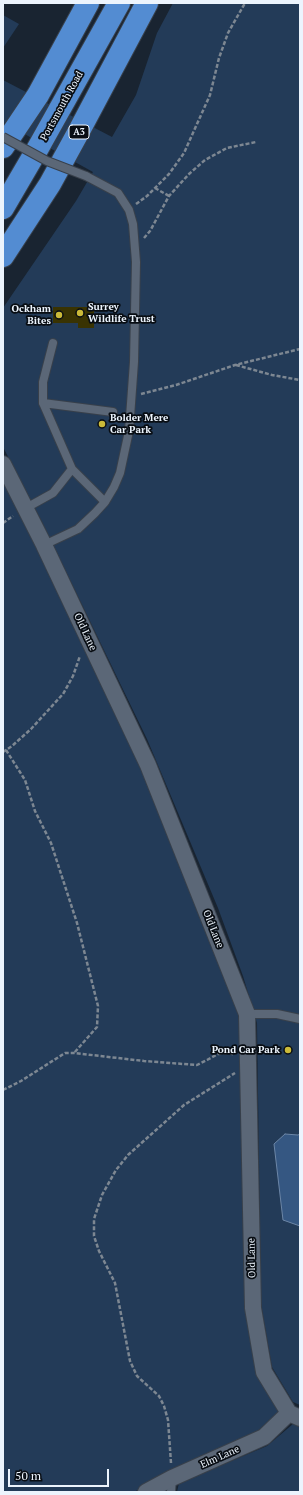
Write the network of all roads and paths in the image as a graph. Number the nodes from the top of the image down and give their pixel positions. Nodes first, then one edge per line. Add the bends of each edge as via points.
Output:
1 (88, 3) edge
2 (119, 3) edge
3 (147, 3) edge
4 (246, 3) edge
5 (3, 137) edge
6 (256, 142) dead end
7 (3, 147) edge
8 (155, 188) junction
9 (169, 196) junction
10 (3, 208) edge
11 (129, 210) junction
12 (136, 248) junction
13 (3, 256) edge
14 (53, 343) dead end
15 (300, 348) edge
16 (235, 365) junction
17 (300, 380) edge
18 (131, 396) junction
19 (42, 403) junction
20 (112, 412) dead end
21 (3, 464) edge
22 (72, 469) junction
23 (104, 502) junction
24 (26, 508) junction
25 (44, 545) junction
26 (86, 634) junction
27 (6, 750) junction
28 (3, 752) edge
29 (247, 1014) junction
30 (300, 1019) edge
31 (74, 1052) junction
32 (236, 1057) dead end
33 (249, 1070) junction
34 (3, 1090) edge
35 (294, 1416) edge
36 (172, 1485) edge
37 (146, 1492) edge

1 - 7 highway via 38,95
2 - 10 highway, Portsmouth Road
3 - 13 highway, A3 via 50,184
4 - 8 path via 228,32 210,95 184,153
5 - 11 lane, bridge via 47,161 86,176 118,193
6 - 9 path via 227,148 205,160
8 - 9 path
8 - 11 path
9 - 12 path via 150,231
11 - 12 lane via 134,224
12 - 18 lane
14 - 19 lane via 43,382
15 - 16 path
16 - 17 path
16 - 18 path via 176,385
18 - 23 lane via 129,431 122,464 117,481
19 - 20 lane
19 - 22 lane
21 - 24 street, Old Lane
22 - 23 lane
22 - 24 lane via 53,492
23 - 25 lane via 78,529
24 - 25 street, Old Lane
25 - 26 street, Old Lane
26 - 27 path via 80,659 63,694 31,729
26 - 29 street, Old Lane via 148,765
27 - 28 path
27 - 31 path via 25,780 35,811 51,843 77,923 98,1006 97,1027
29 - 30 lane via 277,1014
29 - 33 street, Old Lane
31 - 32 path via 197,1065 218,1054 230,1052
31 - 34 path via 65,1053
33 - 35 street, Old Lane via 252,1308 264,1372
33 - 36 path via 237,1072 184,1106 128,1155 102,1195 94,1219 95,1241 115,1283 130,1361 137,1376 159,1396 164,1406 168,1420
35 - 36 street, Elm Lane via 264,1437
36 - 37 street, Elm Lane

